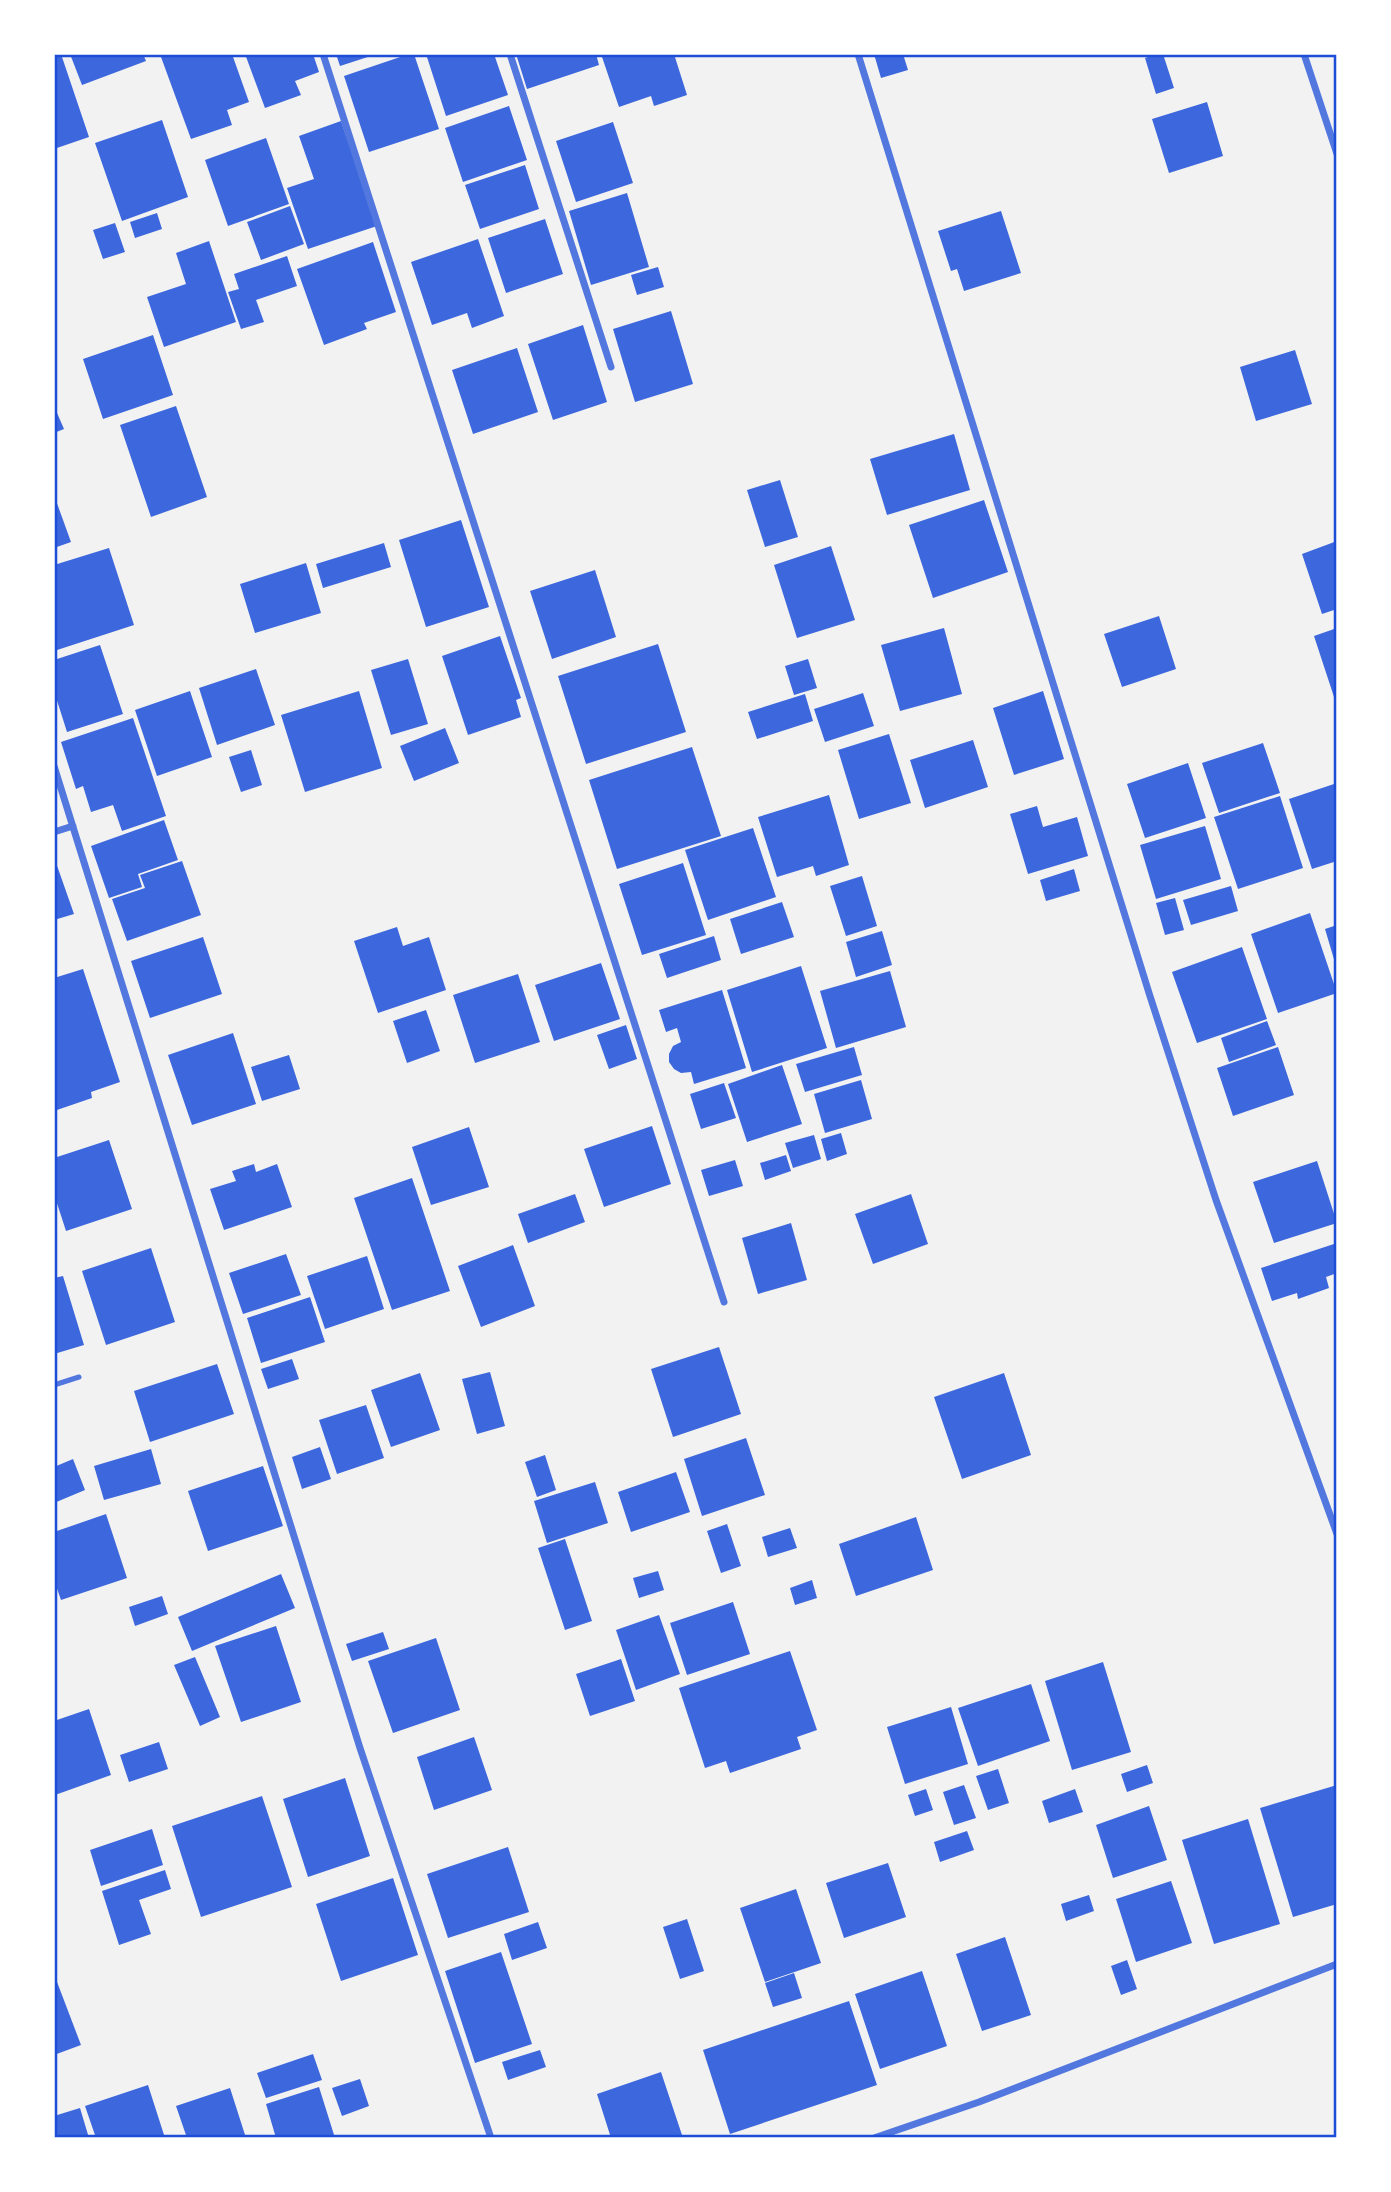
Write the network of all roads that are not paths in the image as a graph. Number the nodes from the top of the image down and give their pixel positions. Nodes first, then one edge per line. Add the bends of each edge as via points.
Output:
1 (323, 54) edge
2 (510, 54) edge
3 (858, 54) edge
4 (1304, 54) edge
5 (1337, 154) edge
6 (611, 367) dead end
7 (54, 766) edge
8 (73, 826) junction
9 (54, 832) edge
10 (724, 1302) dead end
11 (79, 1377) dead end
12 (54, 1385) edge
13 (1337, 1534) edge
14 (1337, 1964) edge
15 (491, 2138) edge
16 (874, 2138) edge

1 - 10 street
2 - 6 street
3 - 13 street via 1199,1148
4 - 5 street
7 - 8 street
8 - 9 street
8 - 15 street via 360,1748
11 - 12 lane
14 - 16 street

